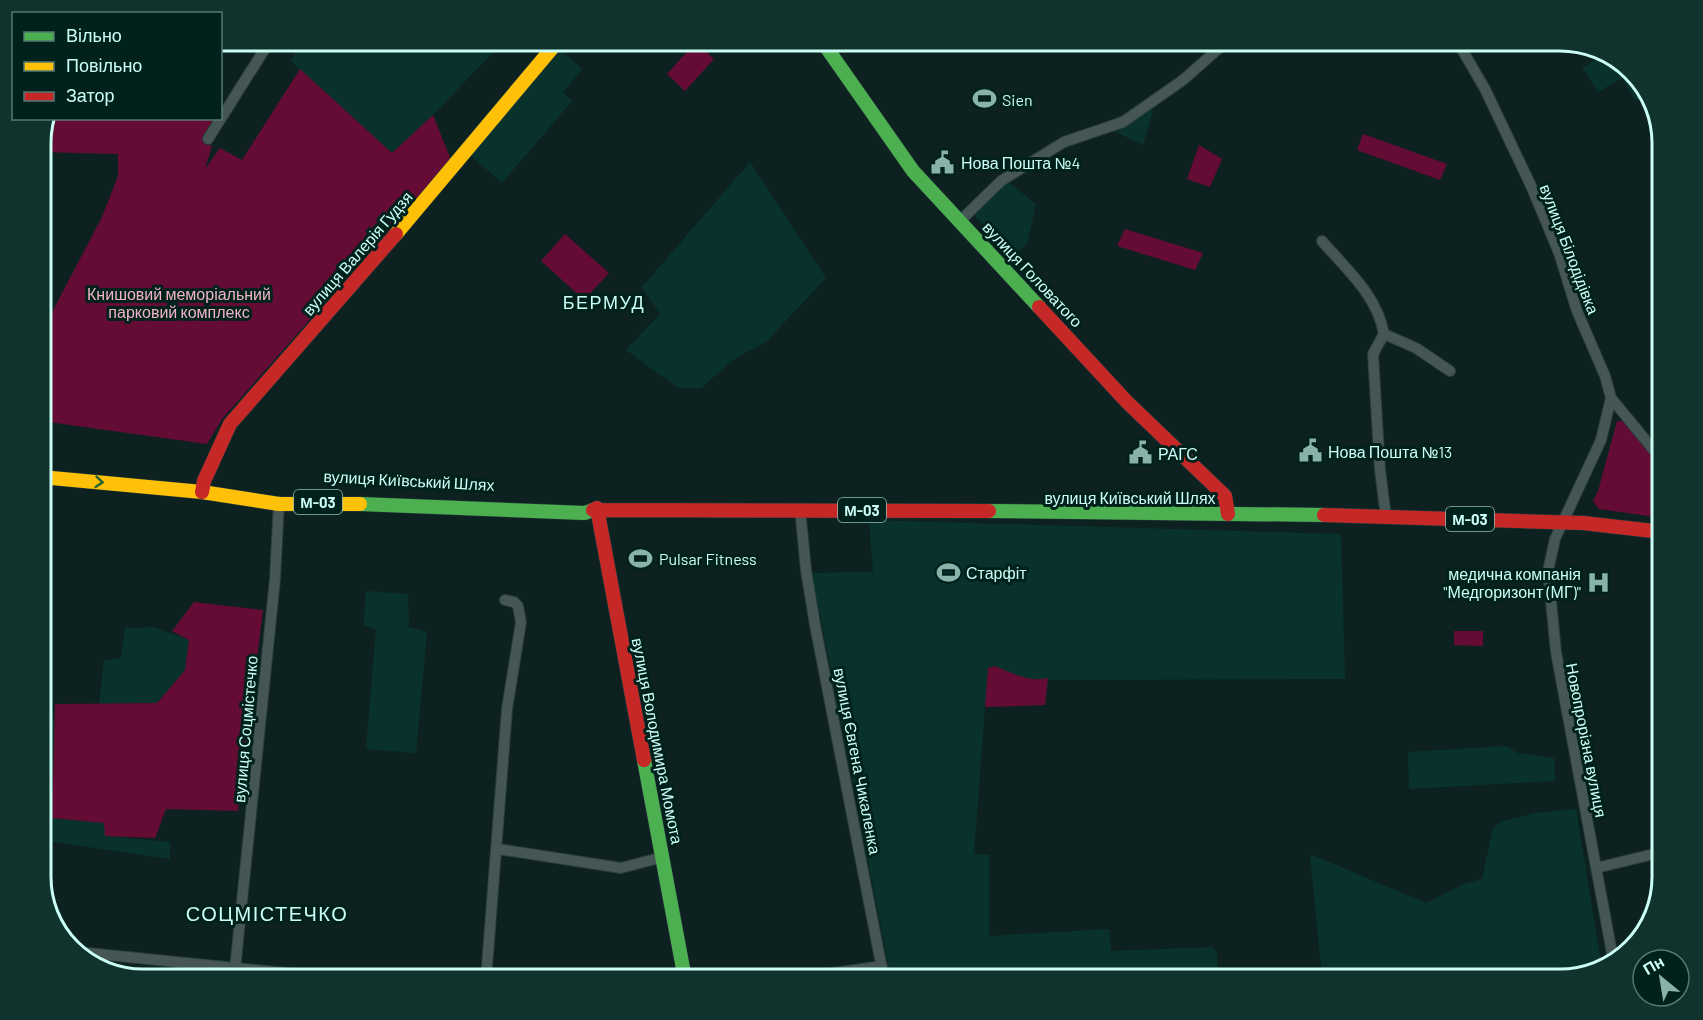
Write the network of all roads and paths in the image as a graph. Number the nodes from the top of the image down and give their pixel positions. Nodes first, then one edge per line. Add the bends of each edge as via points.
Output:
1 (263, 51) edge
2 (551, 51) edge
3 (829, 51) edge
4 (1216, 51) edge
5 (1463, 51) edge
6 (222, 117) edge
7 (220, 120) edge
8 (208, 139) dead end
9 (960, 221) junction
10 (1322, 241) dead end
11 (1384, 334) junction
12 (1450, 371) dead end
13 (1611, 399) junction
14 (1652, 448) edge
15 (51, 466) edge
16 (51, 478) edge
17 (203, 486) junction
18 (279, 499) junction
19 (597, 508) junction
20 (800, 509) junction
21 (1228, 514) junction
22 (1386, 517) junction
23 (1564, 522) junction
24 (1652, 531) edge
25 (505, 600) dead end
26 (498, 849) junction
27 (1652, 854) edge
28 (663, 858) junction
29 (1596, 868) junction
30 (92, 953) edge
31 (1612, 953) edge
32 (882, 966) junction
33 (236, 967) junction
34 (254, 969) edge
35 (487, 969) edge
36 (683, 969) edge
37 (863, 969) edge
38 (882, 969) edge

1 - 6 street
2 - 17 main road, вулиця Валерія Гудзя via 230,424
3 - 9 main road, вулиця Головатого via 913,171
4 - 9 street via 1183,80 1123,122 1064,142 1001,181
5 - 13 street, вулиця Білодідівка via 1532,188
7 - 8 street
9 - 21 main road, вулиця Головатого via 1127,402 1226,496
10 - 11 street via 1372,298
11 - 12 street via 1416,348
11 - 22 street via 1373,354
13 - 14 street, вулиця Білодідівка
13 - 23 street, Новопрорізна вулиця via 1601,440
15 - 17 main road, вулиця Київський Шлях / М-03
16 -> 17 main road, вулиця Київський Шлях / М-03
17 - 18 main road, вулиця Київський Шлях / М-03
18 - 19 main road, вулиця Київський Шлях / М-03 via 324,492 450,500 585,502
18 - 33 street, вулиця Соцмістечко via 276,579
19 - 20 main road, вулиця Київський Шлях / М-03
19 - 28 main road, вулиця Володимира Момота
20 - 21 main road, вулиця Київський Шлях / М-03
20 - 32 street, вулиця Євгена Чикаленка via 815,625
21 - 22 main road, вулиця Київський Шлях / М-03
22 - 23 main road, вулиця Київський Шлях / М-03
23 - 24 main road, вулиця Київський Шлях / М-03
23 - 29 street, Новопрорізна вулиця via 1555,539 1549,582 1556,652
25 - 26 street via 516,604 521,622 507,709
26 - 28 street via 621,868
26 - 35 street
27 - 29 street
28 - 36 main road, вулиця Володимира Момота
29 - 31 street, Новопрорізна вулиця
30 - 33 street
32 - 37 street
32 - 38 street, вулиця Євгена Чикаленка
33 - 34 street

